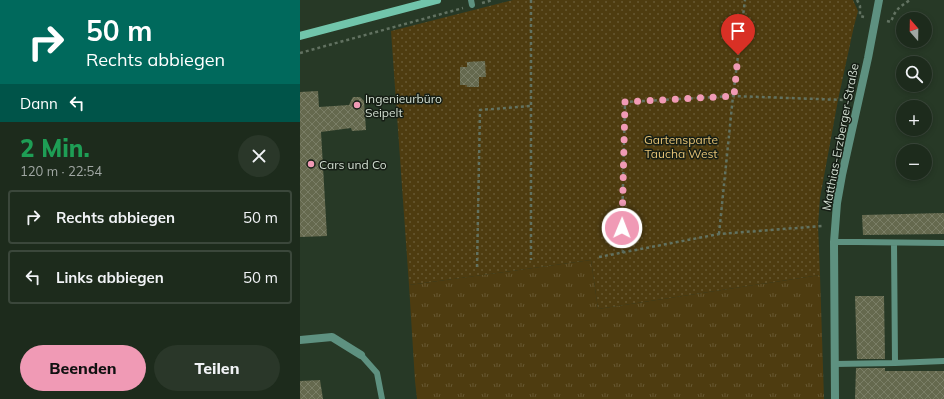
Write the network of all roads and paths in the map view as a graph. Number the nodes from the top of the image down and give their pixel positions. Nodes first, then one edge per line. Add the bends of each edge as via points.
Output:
1 (437, 0) edge
2 (493, 0) edge
3 (530, 0) edge
4 (745, 0) edge
5 (857, 0) edge
6 (879, 0) edge
7 (910, 0) edge
8 (472, 3) edge
9 (860, 16) dead end
10 (891, 22) dead end
11 (300, 36) edge
12 (300, 53) edge
13 (734, 96) junction
14 (846, 100) dead end
15 (530, 106) junction
16 (822, 226) dead end
17 (719, 234) junction
18 (834, 242) junction
19 (894, 243) junction
20 (944, 243) edge
21 (623, 253) junction
22 (599, 257) dead end
23 (531, 260) dead end
24 (477, 267) dead end
25 (300, 340) edge
26 (361, 355) joint
27 (944, 361) edge
28 (895, 363) junction
29 (834, 364) junction
30 (382, 399) edge
31 (835, 399) edge

1 - 11 main road
2 - 8 path
3 - 15 path
4 - 13 path
5 - 9 path
6 - 18 street, Matthias-Erzberger-Straße via 837,203
7 - 10 path via 898,7
8 - 12 path
13 - 14 path
13 - 17 path
13 - 21 path via 625,102
15 - 23 path
15 - 24 path via 480,110
16 - 17 path
17 - 21 path
18 - 19 lane
18 - 29 street, Matthias-Erzberger-Straße
19 - 20 lane
19 - 28 lane
21 - 22 path
25 - 26 street via 332,337
26 - 30 lane via 377,373
27 - 28 lane
28 - 29 lane
29 - 31 street, Matthias-Erzberger-Straße

